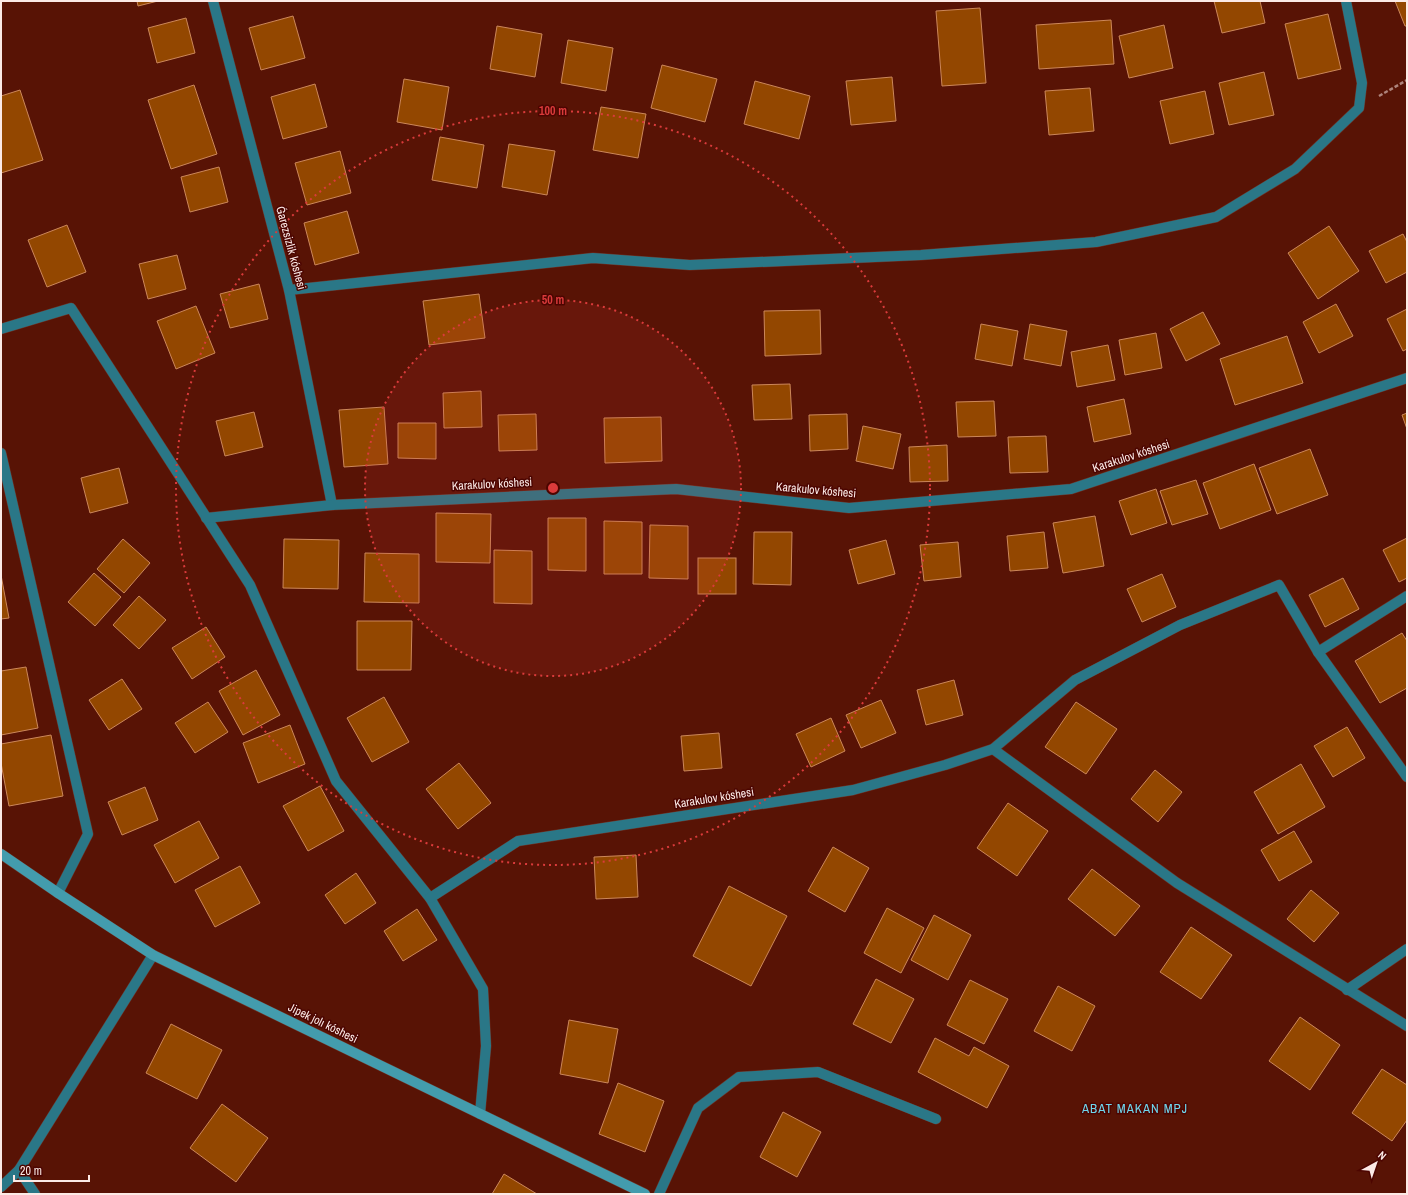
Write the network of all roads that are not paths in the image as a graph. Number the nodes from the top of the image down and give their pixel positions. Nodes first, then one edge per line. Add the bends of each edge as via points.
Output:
1 (213, 1) edge
2 (1346, 1) edge
3 (289, 290) junction
4 (1, 329) edge
5 (1407, 378) edge
6 (1, 453) edge
7 (332, 505) junction
8 (206, 518) junction
9 (1407, 596) edge
10 (1318, 652) junction
11 (993, 749) junction
12 (1407, 777) edge
13 (1, 854) edge
14 (58, 893) junction
15 (430, 898) junction
16 (1407, 949) edge
17 (153, 956) junction
18 (1347, 990) junction
19 (1407, 1026) edge
20 (480, 1114) junction
21 (936, 1119) dead end
22 (19, 1170) junction
23 (1, 1188) edge
24 (35, 1194) edge
25 (645, 1194) edge
26 (659, 1194) edge

1 - 3 street, Ǵarezsizlik kóshesi
2 - 3 street via 1362,83 1359,108 1295,169 1216,217 1096,242 921,255 690,265 593,258
3 - 7 street, Ǵarezsizlik kóshesi
4 - 8 street via 71,308
5 - 7 street, Karakulov kóshesi via 1071,489 850,508 676,489
6 - 14 street via 88,834
7 - 8 street, Karakulov kóshesi
8 - 15 street via 250,586 336,781
9 - 10 street
10 - 11 street, Karakulov kóshesi via 1279,585 1180,625 1075,680
10 - 12 street
11 - 15 street, Karakulov kóshesi via 853,790 518,841
11 - 18 street via 1177,883
13 - 14 street, Jipek jolı kóshesi
14 - 17 street, Jipek jolı kóshesi
15 - 20 street via 483,989 486,1046
16 - 18 street
17 - 20 street, Jipek jolı kóshesi
17 - 22 street
18 - 19 street
20 - 25 street, Jipek jolı kóshesi
21 - 26 street via 818,1072 739,1077 698,1108
22 - 23 street
22 - 24 street

